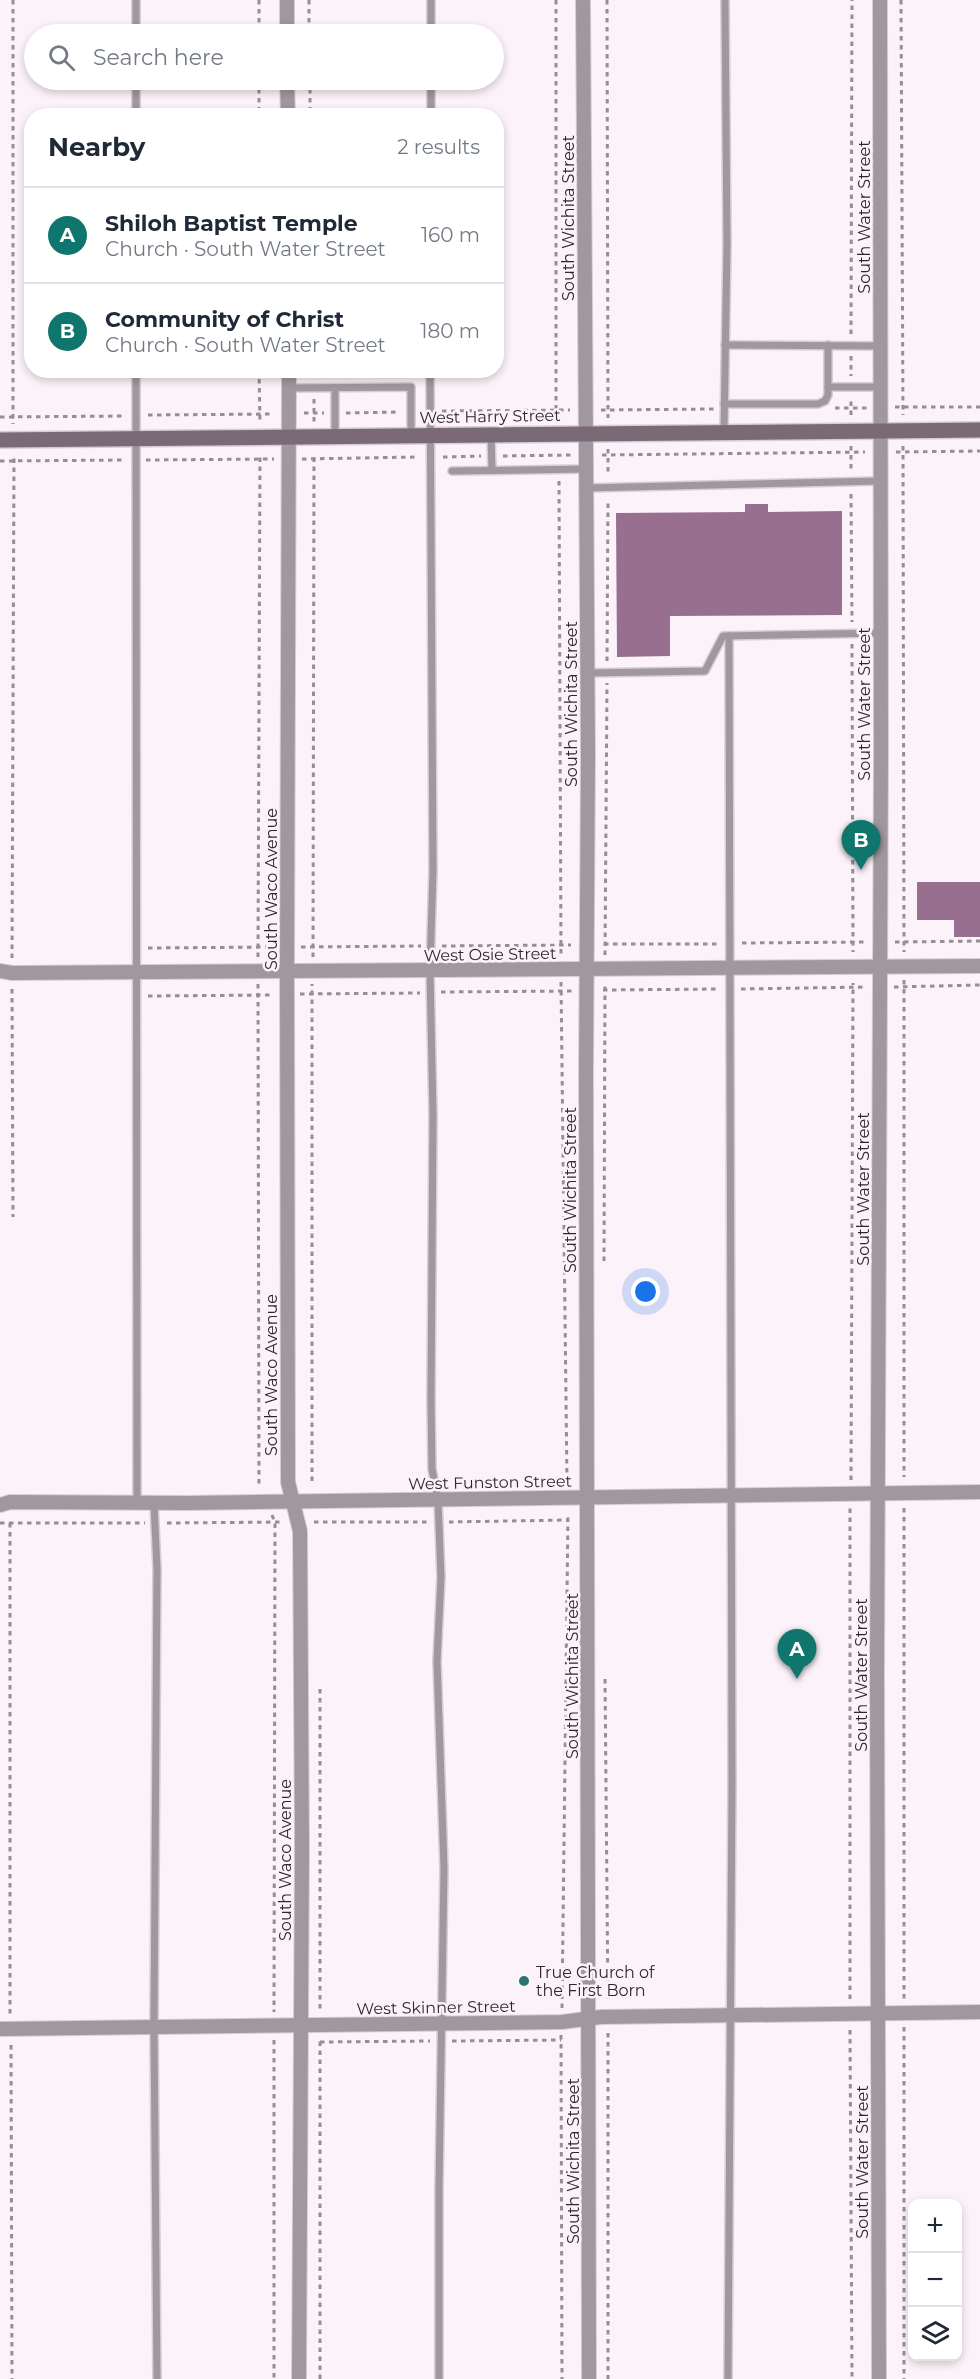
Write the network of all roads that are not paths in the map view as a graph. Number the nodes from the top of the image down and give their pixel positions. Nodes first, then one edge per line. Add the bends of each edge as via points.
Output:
1 (136, 0) edge
2 (287, 0) edge
3 (431, 0) edge
4 (583, 0) edge
5 (725, 0) edge
6 (880, 0) edge
7 (136, 24) edge
8 (287, 24) edge
9 (431, 24) edge
10 (136, 90) edge
11 (287, 90) edge
12 (431, 90) edge
13 (136, 108) edge
14 (288, 108) edge
15 (431, 108) edge
16 (725, 345) junction
17 (828, 345) junction
18 (880, 346) junction
19 (136, 378) edge
20 (289, 378) edge
21 (430, 378) edge
22 (828, 387) junction
23 (880, 387) junction
24 (289, 388) junction
25 (335, 388) junction
26 (724, 407) junction
27 (980, 430) edge
28 (880, 431) junction
29 (724, 432) junction
30 (586, 433) junction
31 (491, 434) junction
32 (411, 435) junction
33 (430, 435) junction
34 (289, 436) junction
35 (336, 436) junction
36 (136, 439) junction
37 (7, 440) edge
38 (587, 469) junction
39 (492, 470) junction
40 (452, 471) dead end
41 (880, 481) junction
42 (587, 488) junction
43 (881, 633) junction
44 (729, 636) junction
45 (588, 673) junction
46 (980, 966) edge
47 (880, 967) junction
48 (729, 968) junction
49 (587, 970) junction
50 (430, 971) junction
51 (6, 972) edge
52 (138, 973) junction
53 (287, 973) junction
54 (980, 1492) edge
55 (878, 1493) junction
56 (732, 1496) junction
57 (588, 1497) junction
58 (438, 1500) junction
59 (293, 1501) junction
60 (137, 1503) junction
61 (154, 1503) junction
62 (0, 1505) edge
63 (980, 2012) edge
64 (878, 2013) junction
65 (730, 2015) junction
66 (589, 2018) junction
67 (442, 2024) junction
68 (300, 2026) junction
69 (154, 2028) junction
70 (5, 2029) edge
71 (157, 2379) edge
72 (299, 2379) edge
73 (439, 2379) edge
74 (589, 2379) edge
75 (728, 2379) edge
76 (879, 2379) edge

1 - 7 lane
2 - 8 street
3 - 9 lane
4 - 30 street, South Wichita Street
5 - 16 lane
6 - 18 street, South Water Street
10 - 13 lane
11 - 14 street
12 - 15 lane
16 - 17 lane
16 - 26 lane
17 - 18 lane
17 - 22 lane
18 - 23 street, South Water Street
19 - 36 lane
20 - 24 street, South Waco Avenue
21 - 33 lane
22 - 23 lane
22 - 26 lane via 825,401 818,404
23 - 28 street, South Water Street
24 - 25 lane
24 - 34 street, South Waco Avenue
25 - 32 lane via 411,387
25 - 35 lane
26 - 29 lane
27 - 28 street, West Harry Street
28 - 29 street, West Harry Street
28 - 41 street, South Water Street
29 - 30 street, West Harry Street
30 - 31 street, West Harry Street
30 - 38 street, South Wichita Street
31 - 33 street, West Harry Street
31 - 39 lane
32 - 33 street, West Harry Street
32 - 35 street, West Harry Street
33 - 50 lane
34 - 35 street, West Harry Street
34 - 36 street, West Harry Street
34 - 53 street, South Waco Avenue
36 - 37 street, West Harry Street
36 - 52 lane
38 - 39 lane
38 - 42 street, South Wichita Street
39 - 40 lane
41 - 42 lane
41 - 43 street, South Water Street
42 - 45 street, South Wichita Street
43 - 44 lane
43 - 47 street, South Water Street
44 - 45 lane via 723,636 705,671
44 - 48 lane
45 - 49 street, South Wichita Street
46 - 47 street, West Osie Street
47 - 48 street, West Osie Street
47 - 55 street, South Water Street
48 - 49 street, West Osie Street
48 - 56 lane
49 - 50 street, West Osie Street
49 - 57 street, South Wichita Street
50 - 53 street, West Osie Street
50 - 58 lane via 432,1469
51 - 52 street, West Osie Street
52 - 53 street, West Osie Street
52 - 60 lane
53 - 59 street, South Waco Avenue via 288,1482
54 - 55 street, West Funston Street
55 - 56 street, West Funston Street
55 - 64 street, South Water Street
56 - 57 street, West Funston Street
56 - 65 lane
57 - 58 street, West Funston Street
57 - 66 street, South Wichita Street
58 - 59 street, West Funston Street
58 - 67 lane via 441,1577 437,1661 444,1868
59 - 61 street, West Funston Street
59 - 68 street, South Waco Avenue via 300,1531
60 - 61 street, West Funston Street
60 - 62 street, West Funston Street
61 - 69 lane
63 - 64 street, West Skinner Street
64 - 65 street, West Skinner Street
64 - 76 street, South Water Street
65 - 66 street, West Skinner Street
65 - 75 lane
66 - 67 street, West Skinner Street
66 - 74 street, South Wichita Street
67 - 68 street, West Skinner Street
67 - 73 lane
68 - 69 street, West Skinner Street
68 - 72 street, South Waco Avenue
69 - 70 street, West Skinner Street
69 - 71 lane

